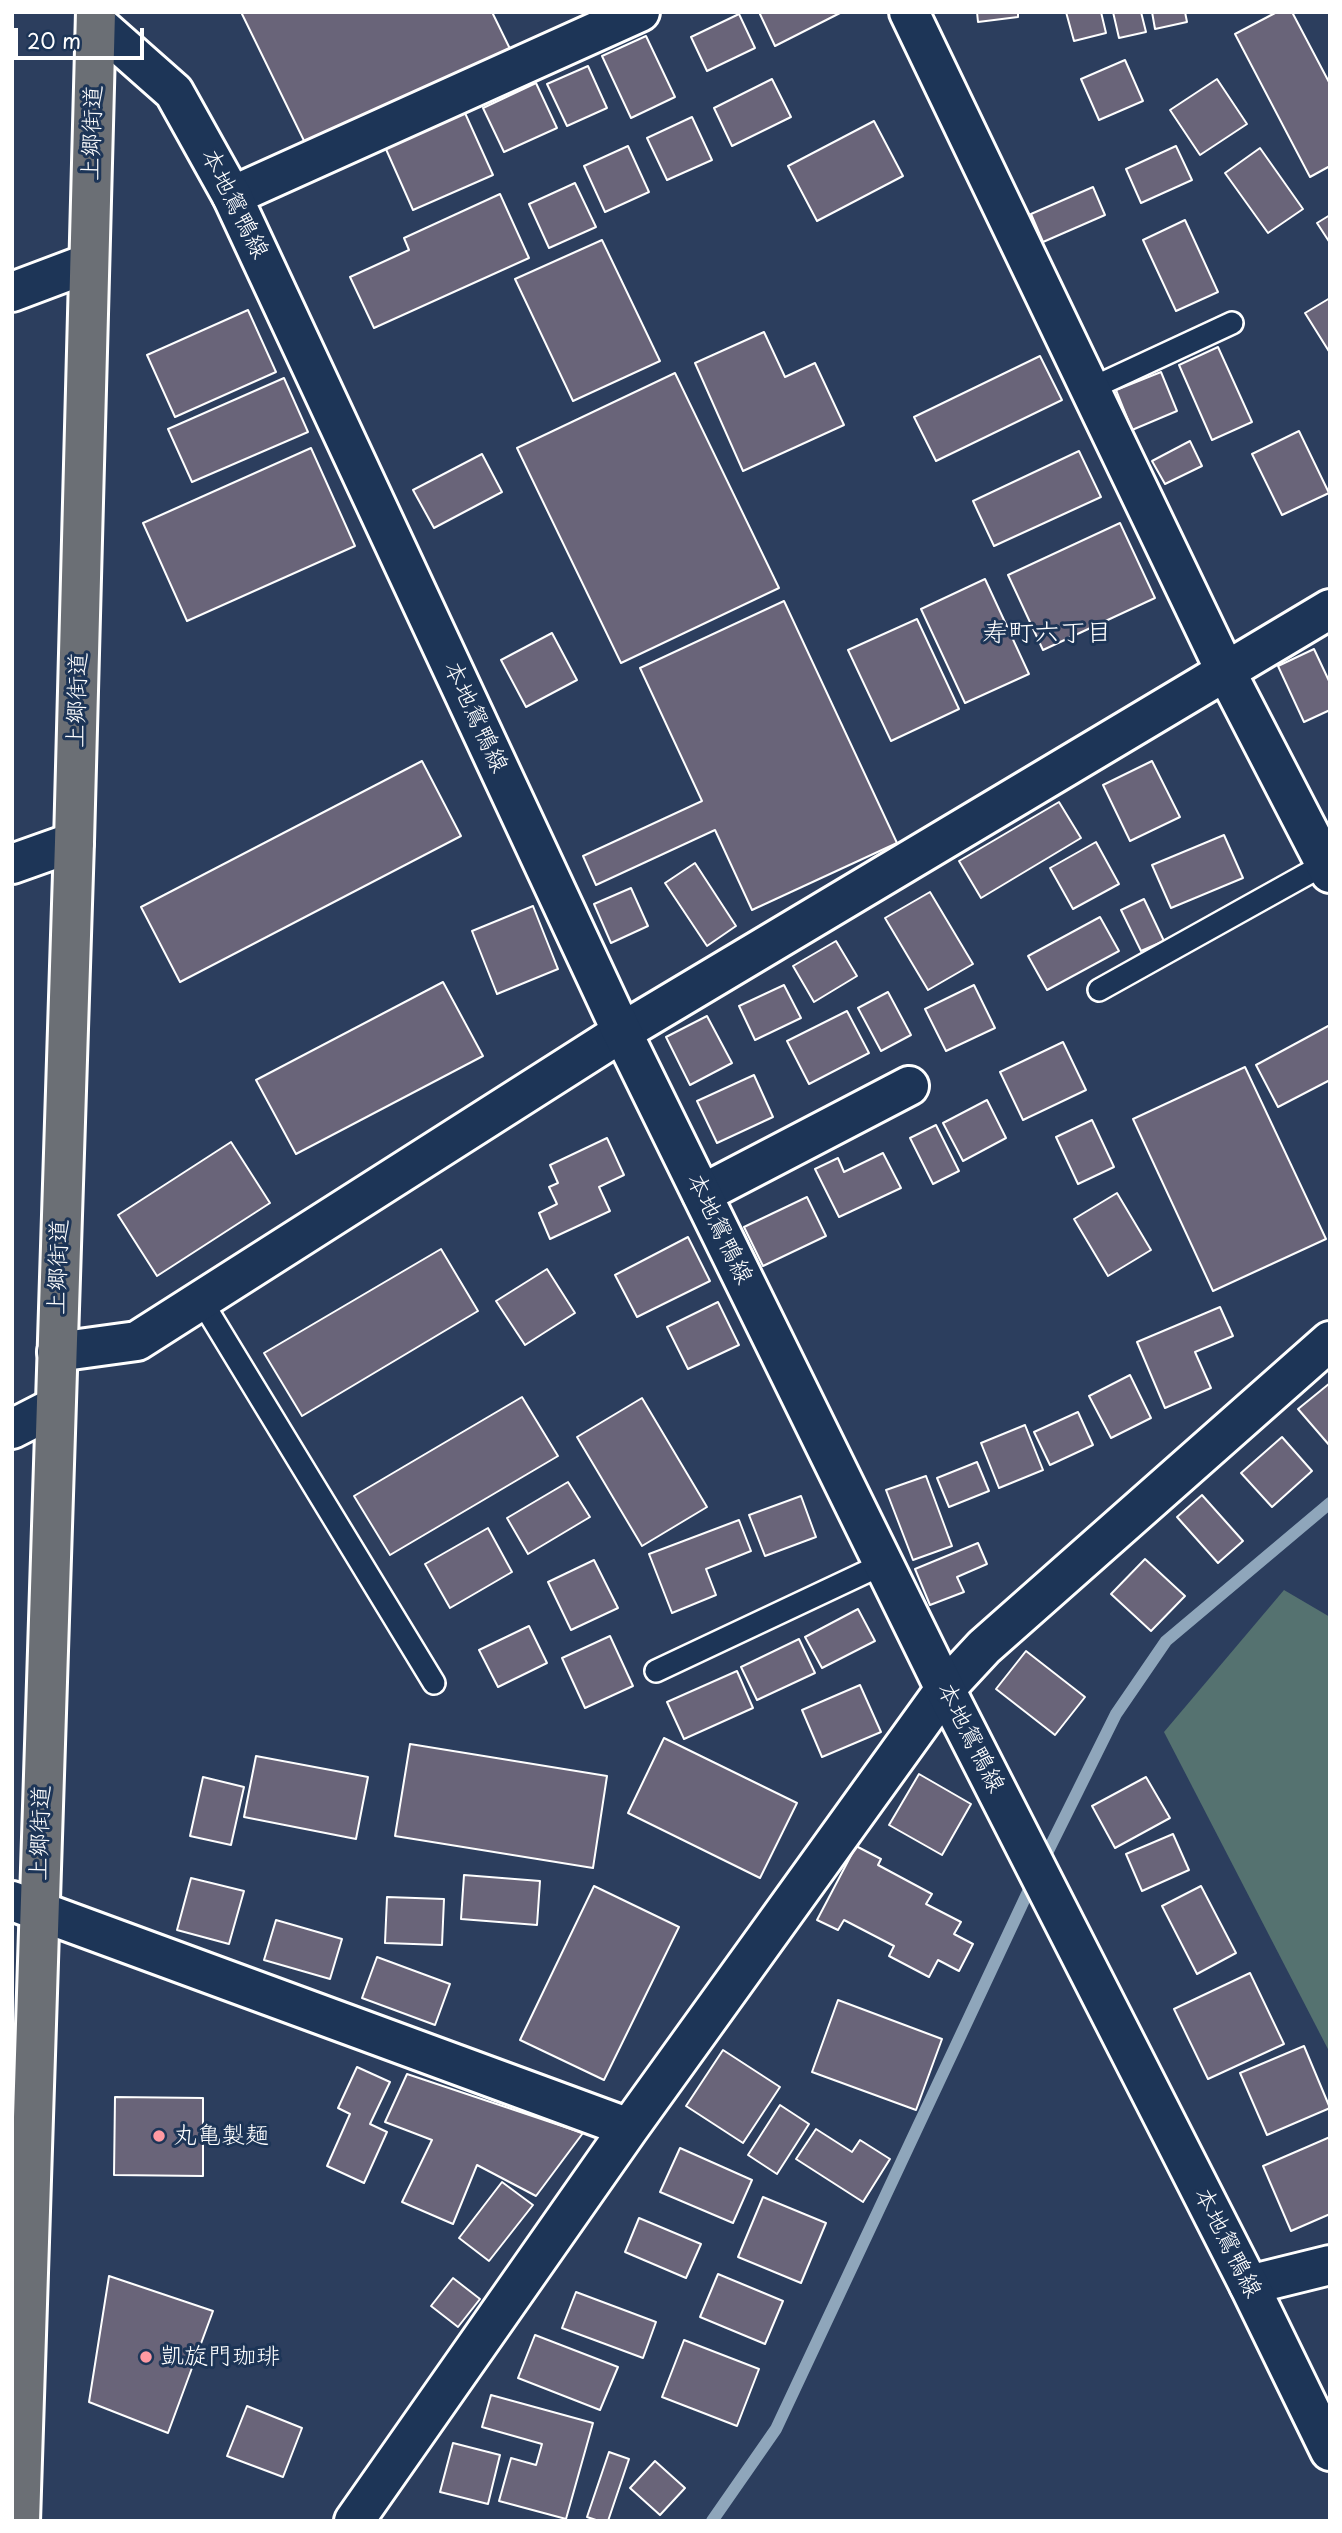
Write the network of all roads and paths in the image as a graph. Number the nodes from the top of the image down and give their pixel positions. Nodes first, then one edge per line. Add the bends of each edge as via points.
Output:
1 (640, 12) edge
2 (909, 12) edge
3 (92, 16) edge
4 (232, 196) junction
5 (89, 263) junction
6 (12, 292) edge
7 (1232, 323) dead end
8 (1088, 390) junction
9 (1330, 609) edge
10 (1225, 670) junction
11 (74, 842) junction
12 (12, 864) edge
13 (1327, 869) edge
14 (1099, 990) dead end
15 (622, 1032) junction
16 (909, 1086) dead end
17 (702, 1194) junction
18 (201, 1300) junction
19 (1330, 1340) edge
20 (57, 1352) junction
21 (55, 1407) junction
22 (12, 1429) edge
23 (883, 1564) junction
24 (656, 1671) dead end
25 (434, 1683) dead end
26 (945, 1689) junction
27 (26, 1906) edge
28 (629, 2128) junction
29 (1330, 2265) edge
30 (1249, 2285) junction
31 (17, 2446) edge
32 (1330, 2451) edge
33 (20, 2521) edge
34 (354, 2521) edge

1 - 4 street
2 - 8 street
3 - 4 street, 本地鴛鴨線 via 174,92
3 - 5 main road, 上郷街道
4 - 15 street, 本地鴛鴨線
5 - 6 street
5 - 11 main road, 上郷街道
7 - 8 lane
8 - 10 street
9 - 10 street
10 - 13 street
10 - 15 street
11 - 12 street
11 - 20 main road, 上郷街道
13 - 14 lane
15 - 17 street, 本地鴛鴨線
15 - 18 street
16 - 17 street
17 - 23 street, 本地鴛鴨線
18 - 20 street via 137,1340
18 - 25 lane
19 - 26 street via 984,1647
20 - 21 main road, 上郷街道
21 - 22 street
21 - 27 main road, 上郷街道
23 - 24 lane
23 - 26 street, 本地鴛鴨線
26 - 28 street
26 - 30 street, 本地鴛鴨線
27 - 28 street
27 - 31 main road, 上郷街道
28 - 34 street
29 - 30 street
30 - 32 street, 本地鴛鴨線
31 - 33 main road, 上郷街道

